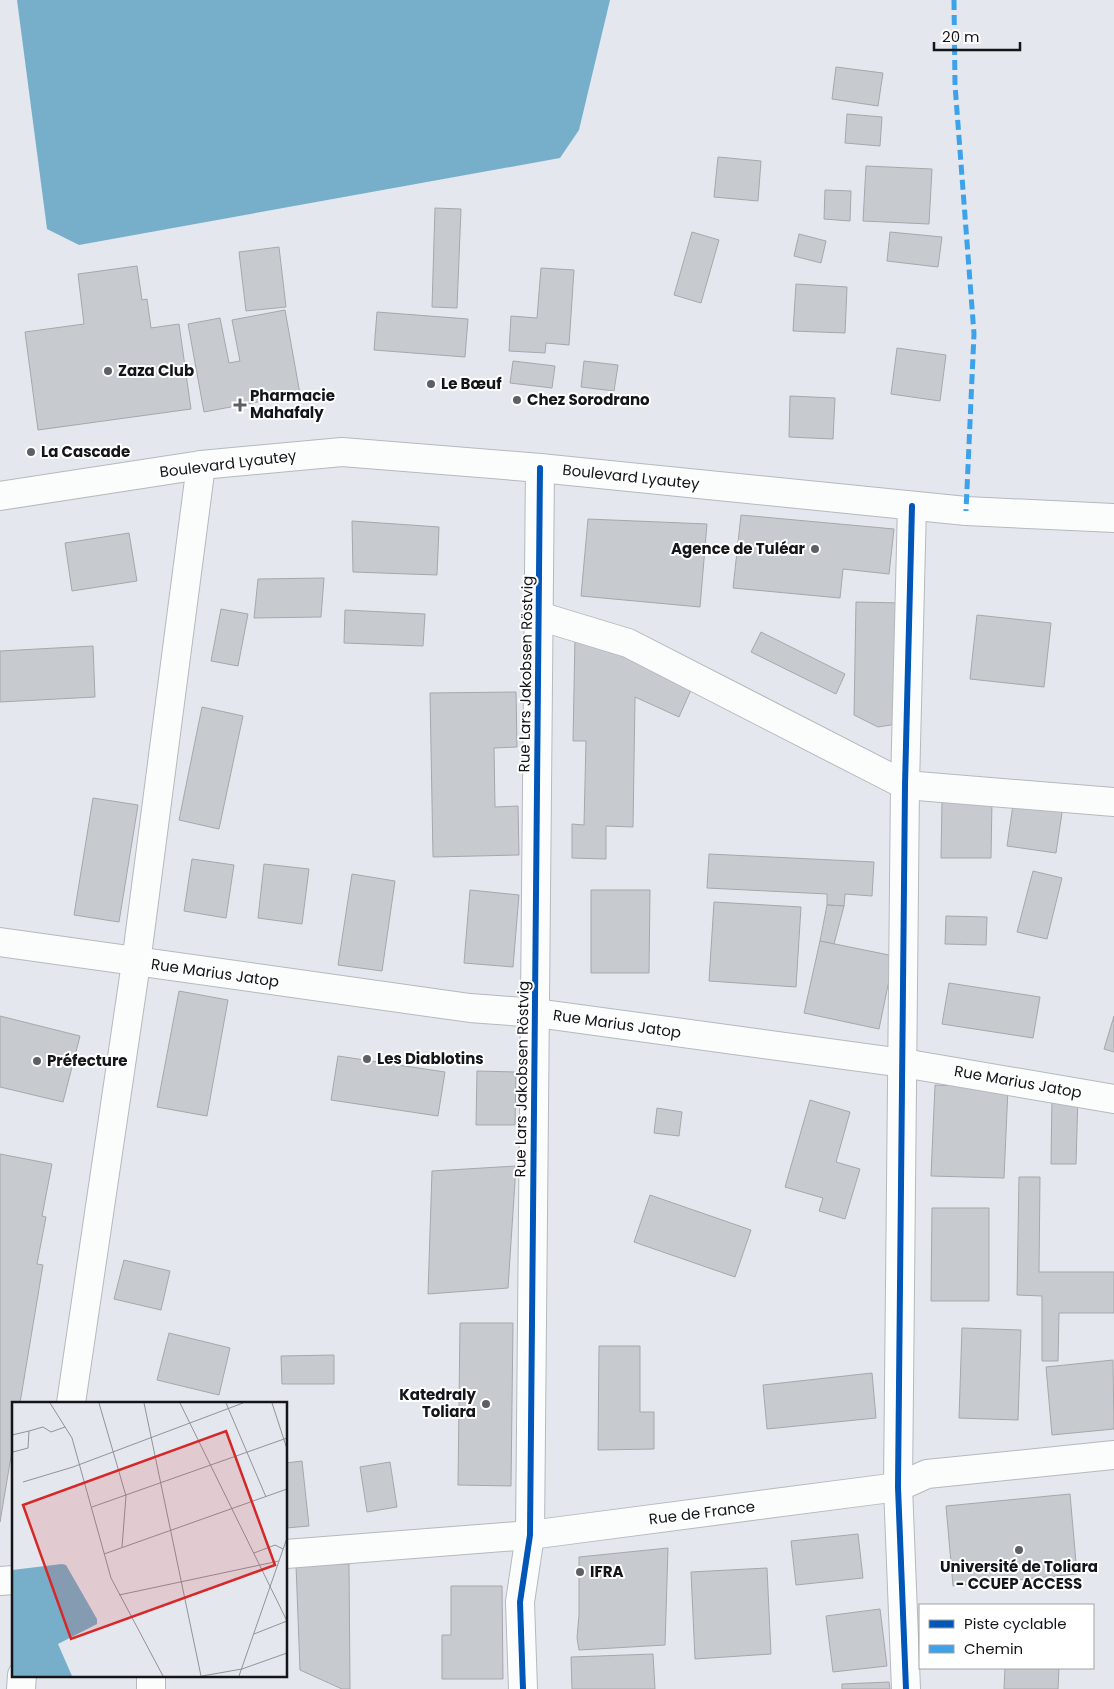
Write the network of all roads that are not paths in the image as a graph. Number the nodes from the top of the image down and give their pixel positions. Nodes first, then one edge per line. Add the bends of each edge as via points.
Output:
1 (201, 465) junction
2 (540, 468) junction
3 (0, 496) edge
4 (912, 506) junction
5 (1114, 518) edge
6 (540, 616) junction
7 (905, 786) junction
8 (1114, 802) edge
9 (0, 942) edge
10 (136, 963) junction
11 (536, 1013) junction
12 (903, 1063) junction
13 (1114, 1099) edge
14 (71, 1402) edge
15 (1114, 1455) edge
16 (898, 1487) junction
17 (530, 1536) junction
18 (288, 1554) edge
19 (22, 1676) edge
20 (151, 1676) edge
21 (22, 1689) edge
22 (151, 1689) edge
23 (523, 1689) edge
24 (906, 1689) edge

1 - 2 street, Boulevard Lyautey via 342,452
1 - 3 street, Boulevard Lyautey
1 - 10 street
2 - 4 street, Boulevard Lyautey
2 - 6 street, Rue Lars Jakobsen Röstvig
4 - 5 street, Boulevard Lyautey
4 - 7 street
6 - 7 street via 628,643
6 - 11 street, Rue Lars Jakobsen Röstvig
7 - 8 street
7 - 12 street
9 - 10 street, Rue Marius Jatop
10 - 11 street, Rue Marius Jatop via 470,1008
10 - 14 street
11 - 12 street, Rue Marius Jatop
11 - 17 street, Rue Lars Jakobsen Röstvig
12 - 13 street, Rue Marius Jatop
12 - 16 street
15 - 16 street, Rue de France via 927,1474
16 - 17 street, Rue de France
16 - 24 street
17 - 18 street, Rue de France
17 - 23 street, Rue Lars Jakobsen Röstvig via 520,1602
19 - 21 street
20 - 22 street

